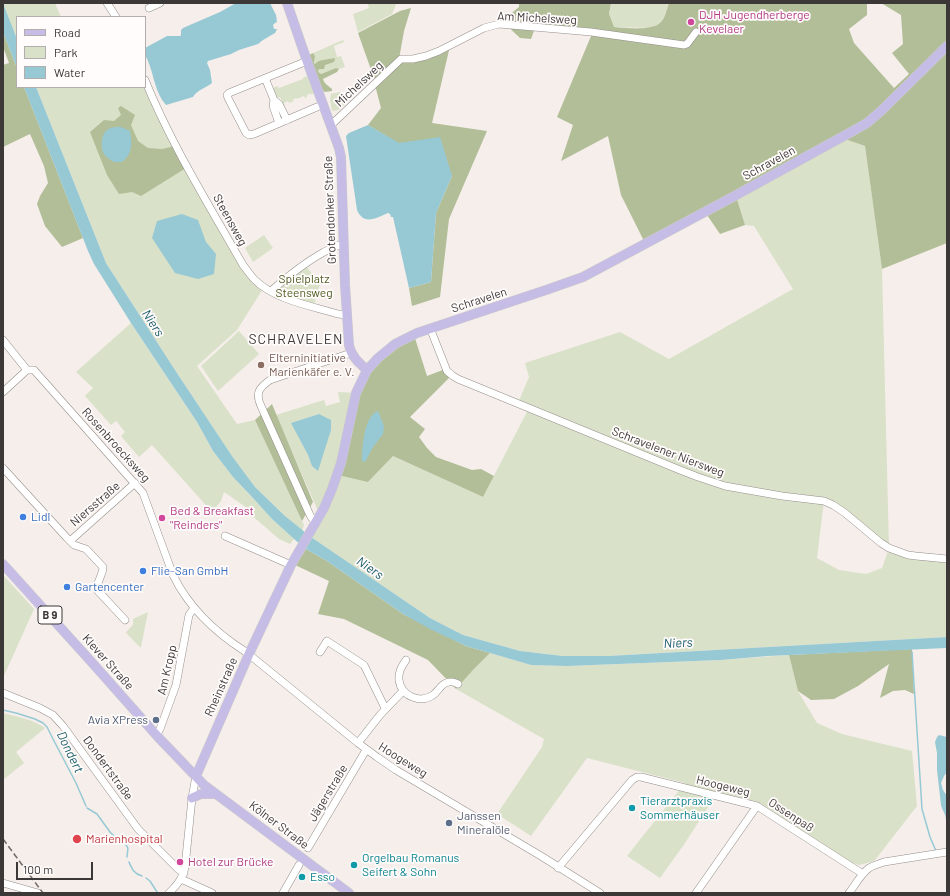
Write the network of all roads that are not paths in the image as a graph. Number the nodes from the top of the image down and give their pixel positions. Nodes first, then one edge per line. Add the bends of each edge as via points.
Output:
1 (107, 3) edge
2 (160, 3) edge
3 (287, 3) edge
4 (149, 8) dead end
5 (115, 16) edge
6 (696, 32) dead end
7 (947, 46) edge
8 (401, 59) joint
9 (307, 61) junction
10 (265, 78) junction
11 (146, 82) edge
12 (317, 107) dead end
13 (283, 122) junction
14 (330, 125) junction
15 (344, 244) junction
16 (272, 291) junction
17 (347, 315) junction
18 (430, 328) junction
19 (3, 340) edge
20 (351, 353) junction
21 (26, 370) junction
22 (367, 370) junction
23 (3, 392) edge
24 (3, 468) edge
25 (135, 484) junction
26 (313, 526) junction
27 (225, 536) dead end
28 (70, 541) junction
29 (947, 559) edge
30 (3, 564) edge
31 (291, 565) junction
32 (194, 608) junction
33 (125, 620) dead end
34 (320, 652) dead end
35 (249, 654) junction
36 (406, 660) dead end
37 (458, 684) dead end
38 (403, 691) junction
39 (3, 693) edge
40 (385, 708) junction
41 (156, 735) junction
42 (358, 744) junction
43 (366, 750) junction
44 (202, 762) junction
45 (183, 763) junction
46 (196, 776) junction
47 (217, 794) junction
48 (192, 798) junction
49 (757, 806) junction
50 (308, 848) dead end
51 (947, 852) edge
52 (299, 865) dead end
53 (558, 868) junction
54 (863, 874) junction
55 (182, 876) junction
56 (3, 883) edge
57 (10, 889) edge
58 (38, 893) edge
59 (169, 893) edge
60 (212, 893) edge
61 (283, 893) edge
62 (349, 893) edge
63 (600, 893) edge
64 (696, 893) edge
65 (849, 893) edge

1 - 5 street
2 - 4 street
3 - 9 main road, Grotendonker Straße
6 - 8 street, Am Michelsweg via 687,44 681,45 591,32 499,24 484,28 426,56
7 - 18 main road, Schravelen via 867,123 750,188 583,277
8 - 14 street, Michelsweg
9 - 10 street
9 - 14 main road, Grotendonker Straße
10 - 13 street via 274,100 272,106
10 - 13 street via 229,93 228,98 249,135
11 - 16 street, Steensweg via 183,158 243,265 255,280
12 - 13 street
14 - 15 main road, Grotendonker Straße via 340,148
15 - 16 street via 313,258
15 - 17 main road, Grotendonker Straße
16 - 17 street, Steensweg via 283,298
17 - 20 main road, Grotendonker Straße
18 - 22 main road, Schravelen via 395,344
18 - 29 street, Schravelener Niersweg via 446,371 458,379 705,480 725,486 824,501 845,513 889,548 916,556
19 - 21 street, Rosenbroecksweg
20 - 22 main road
20 - 26 street via 270,380 263,384 258,392 261,406
21 - 23 street
21 - 25 street, Rosenbroecksweg via 34,370
22 - 26 main road, Schravelen via 356,393 337,475 324,508
24 - 28 street
25 - 28 street, Niersstraße
25 - 32 street, Rosenbroecksweg via 143,493 178,587
26 - 31 main road, Rheinstraße
27 - 31 street
28 - 33 street via 86,549 103,568 96,588
30 - 41 main road, Klever Straße / B 9
31 - 35 main road, Rheinstraße
32 - 35 street, Rosenbroecksweg via 228,640
32 - 41 street, Am Kropp via 189,615 176,685
34 - 40 street via 327,641 364,665
35 - 42 street, Hoogeweg
35 - 44 main road, Rheinstraße
36 - 38 street via 400,674
37 - 38 street via 447,682 434,695 423,699 411,697
38 - 40 street
39 - 55 street, Dondertstraße via 53,715 138,829
40 - 42 street
41 - 45 main road, Klever Straße / B 9
42 - 43 street, Hoogeweg
43 - 50 street, Jägerstraße
43 - 53 street, Hoogeweg
44 - 45 main road
44 - 46 main road, Rheinstraße
45 - 46 main road, Klever Straße / B 9
46 - 47 main road, Kölner Straße / B 9
46 - 48 street, Rheinstraße
47 - 48 main road via 201,794
47 - 62 main road, Kölner Straße / B 9
48 - 55 street, Rheinstraße via 186,862
49 - 53 street, Hoogeweg via 636,777
49 - 54 street, Ossenpaß
49 - 64 street, Ossenpaß
51 - 54 street via 884,862 874,865
52 - 61 street
53 - 63 street, Hoogeweg
54 - 65 street
55 - 59 street
55 - 60 street, Dondertstraße
56 - 57 street
57 - 58 street

